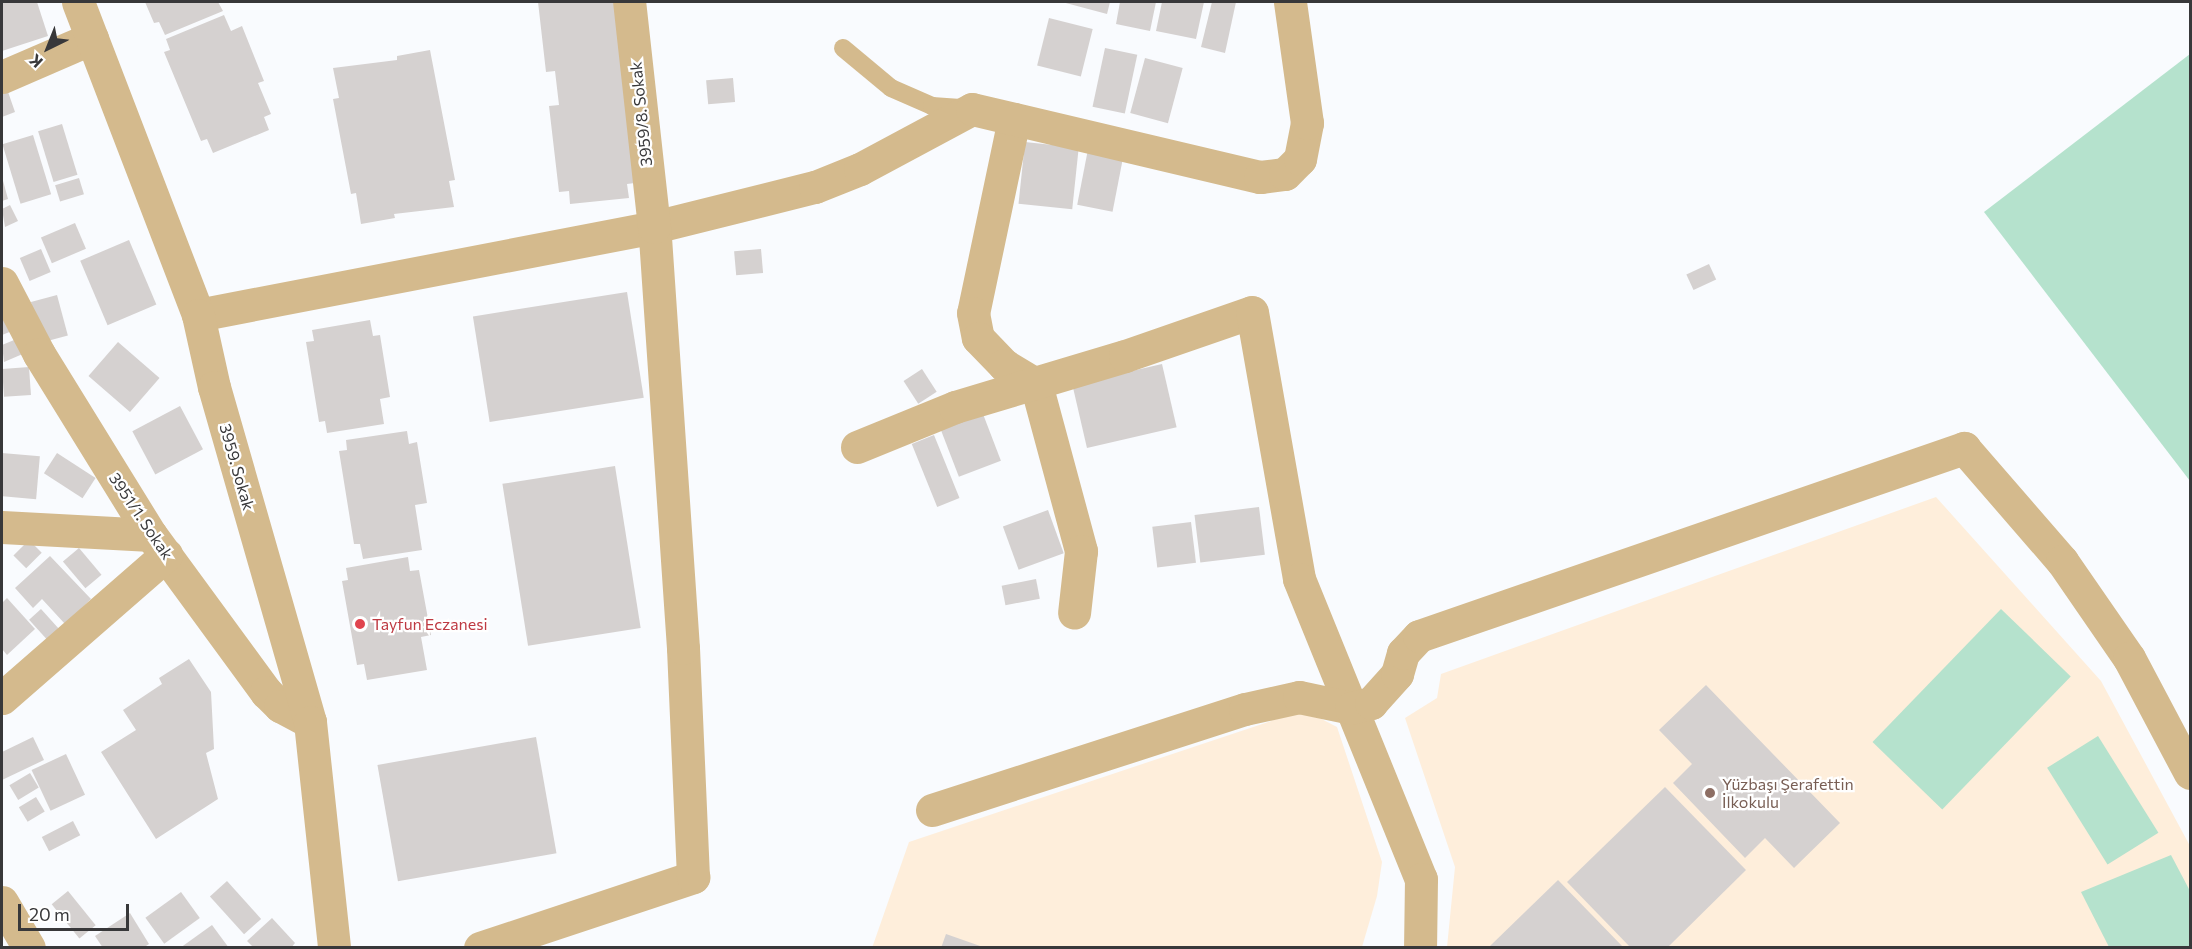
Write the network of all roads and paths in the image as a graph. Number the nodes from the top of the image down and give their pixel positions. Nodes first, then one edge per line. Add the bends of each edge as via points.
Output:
1 (78, 2) edge
2 (629, 2) edge
3 (1290, 2) edge
4 (92, 38) junction
5 (843, 48) dead end
6 (2, 77) edge
7 (972, 109) junction
8 (1014, 119) junction
9 (654, 227) junction
10 (2, 283) edge
11 (198, 315) junction
12 (1036, 384) junction
13 (857, 447) dead end
14 (2, 528) edge
15 (158, 545) junction
16 (1074, 613) dead end
17 (2, 698) edge
18 (1351, 708) junction
19 (310, 722) junction
20 (2190, 773) edge
21 (932, 810) dead end
22 (2, 902) edge
23 (29, 948) edge
24 (334, 948) edge
25 (480, 948) edge
26 (1420, 948) edge

1 - 4 street, 3959. Sokak
2 - 9 street, 3959/8. Sokak
3 - 8 street via 1307,123 1299,159 1285,174 1260,177
4 - 6 street
4 - 11 street, 3959. Sokak
5 - 7 lane via 891,88 932,106
7 - 8 street
7 - 9 street via 860,170 814,187
8 - 12 street via 973,313 978,338 1004,365
9 - 11 street
9 - 25 street, 3959/8. Sokak via 683,648 693,877
10 - 15 street, 3951/1. Sokak via 39,354
11 - 19 street, 3959. Sokak via 214,387
12 - 13 street via 955,407
12 - 16 street via 1082,551
12 - 18 street via 1252,312 1299,579
14 - 15 street
15 - 17 street
15 - 19 street, 3951/1. Sokak via 266,692 280,706
18 - 20 street via 1371,703 1397,674 1403,653 1419,636 1964,448 2062,561 2129,658
18 - 21 street via 1299,697 1245,709
18 - 26 street via 1421,879
19 - 24 street, 3959. Sokak
22 - 23 street

